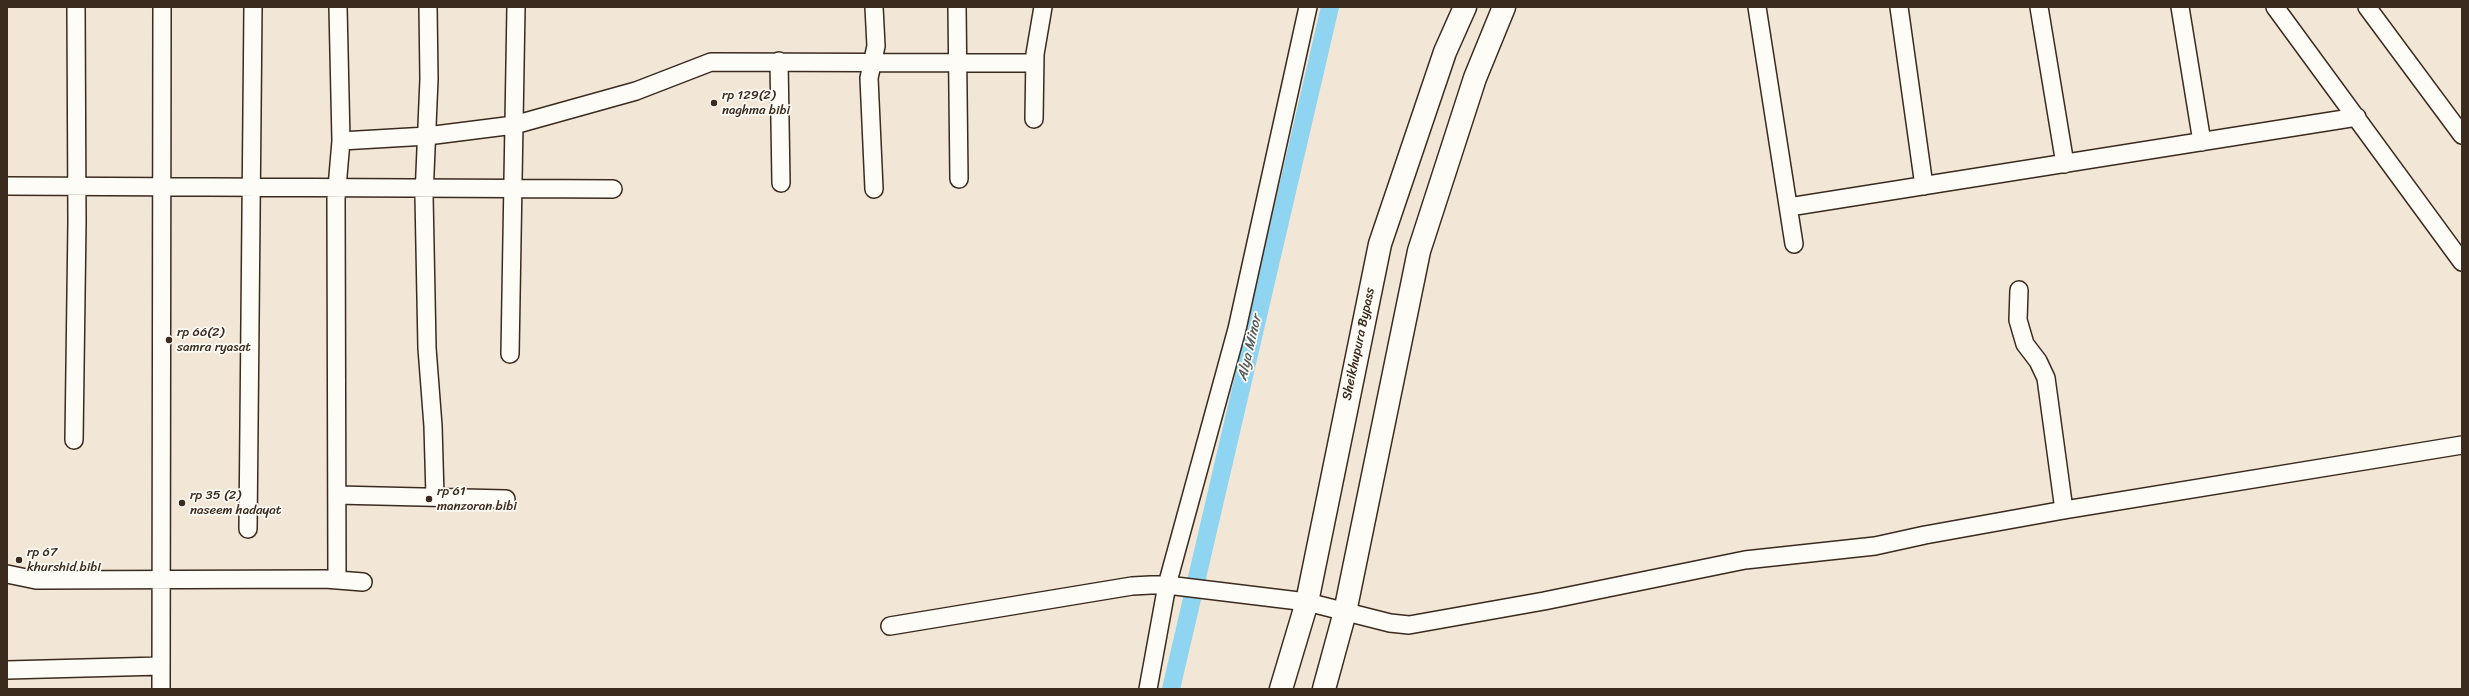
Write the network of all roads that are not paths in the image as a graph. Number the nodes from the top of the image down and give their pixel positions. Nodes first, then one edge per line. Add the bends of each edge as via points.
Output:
1 (76, 7) edge
2 (162, 7) edge
3 (253, 7) edge
4 (338, 7) edge
5 (428, 7) edge
6 (516, 7) edge
7 (874, 7) edge
8 (957, 7) edge
9 (1042, 7) edge
10 (1308, 7) edge
11 (1465, 7) edge
12 (1504, 7) edge
13 (1757, 7) edge
14 (1900, 7) edge
15 (2039, 7) edge
16 (2180, 7) edge
17 (2275, 7) edge
18 (2367, 7) edge
19 (779, 61) junction
20 (872, 61) junction
21 (957, 62) junction
22 (1035, 63) junction
23 (2356, 117) junction
24 (1034, 119) dead end
25 (514, 125) junction
26 (2462, 135) edge
27 (427, 136) junction
28 (341, 141) junction
29 (2202, 142) junction
30 (2065, 164) junction
31 (959, 179) dead end
32 (781, 183) dead end
33 (7, 186) edge
34 (1924, 186) junction
35 (77, 187) junction
36 (161, 187) junction
37 (250, 188) junction
38 (337, 188) junction
39 (425, 188) junction
40 (514, 189) junction
41 (613, 189) dead end
42 (874, 189) dead end
43 (1789, 207) junction
44 (1794, 244) dead end
45 (2462, 262) edge
46 (2019, 290) dead end
47 (510, 354) dead end
48 (74, 440) dead end
49 (2462, 445) edge
50 (337, 495) junction
51 (435, 496) junction
52 (506, 498) dead end
53 (2064, 510) junction
54 (248, 529) dead end
55 (7, 574) edge
56 (161, 579) junction
57 (337, 580) junction
58 (363, 582) dead end
59 (1167, 585) junction
60 (1306, 602) junction
61 (1345, 612) junction
62 (890, 626) dead end
63 (161, 666) junction
64 (7, 670) edge
65 (161, 689) edge
66 (1148, 689) edge
67 (1281, 689) edge
68 (1324, 689) edge

1 - 35 street
2 - 36 street
3 - 37 street
4 - 28 street
5 - 27 street
6 - 25 street
7 - 20 street via 876,46
8 - 21 street
9 - 22 street
10 - 59 street via 1237,329
11 - 60 highway, Sheikhupura Bypass via 1445,52 1380,244
12 - 61 highway via 1475,78 1420,251
13 - 43 street
14 - 34 street
15 - 30 street
16 - 29 street
17 - 23 street
18 - 26 street
19 - 20 street
19 - 25 street via 711,62 636,91
19 - 32 street
20 - 21 street
20 - 42 street via 869,78
21 - 22 street
21 - 31 street
22 - 24 street
23 - 29 street
23 - 45 street
25 - 27 street
25 - 40 street
27 - 28 street
27 - 39 street
28 - 38 street
29 - 30 street
30 - 34 street
33 - 35 street
34 - 43 street
35 - 36 street
35 - 48 street
36 - 37 street
36 - 56 street
37 - 38 street
37 - 54 street
38 - 39 street
38 - 50 street
39 - 40 street
39 - 51 street via 427,348
40 - 41 street
40 - 47 street
43 - 44 street
46 - 53 street via 2018,320 2025,344 2038,361 2046,378
49 - 53 street
50 - 51 street
50 - 57 street
51 - 52 street
53 - 61 street via 1875,546 1745,560 1544,601 1409,625
55 - 56 street via 36,580
56 - 57 street
56 - 63 street
57 - 58 street
59 - 60 street
59 - 62 street via 1132,586
59 - 66 street
60 - 61 street
60 - 67 highway, Sheikhupura Bypass
61 - 68 highway
63 - 64 street
63 - 65 street

